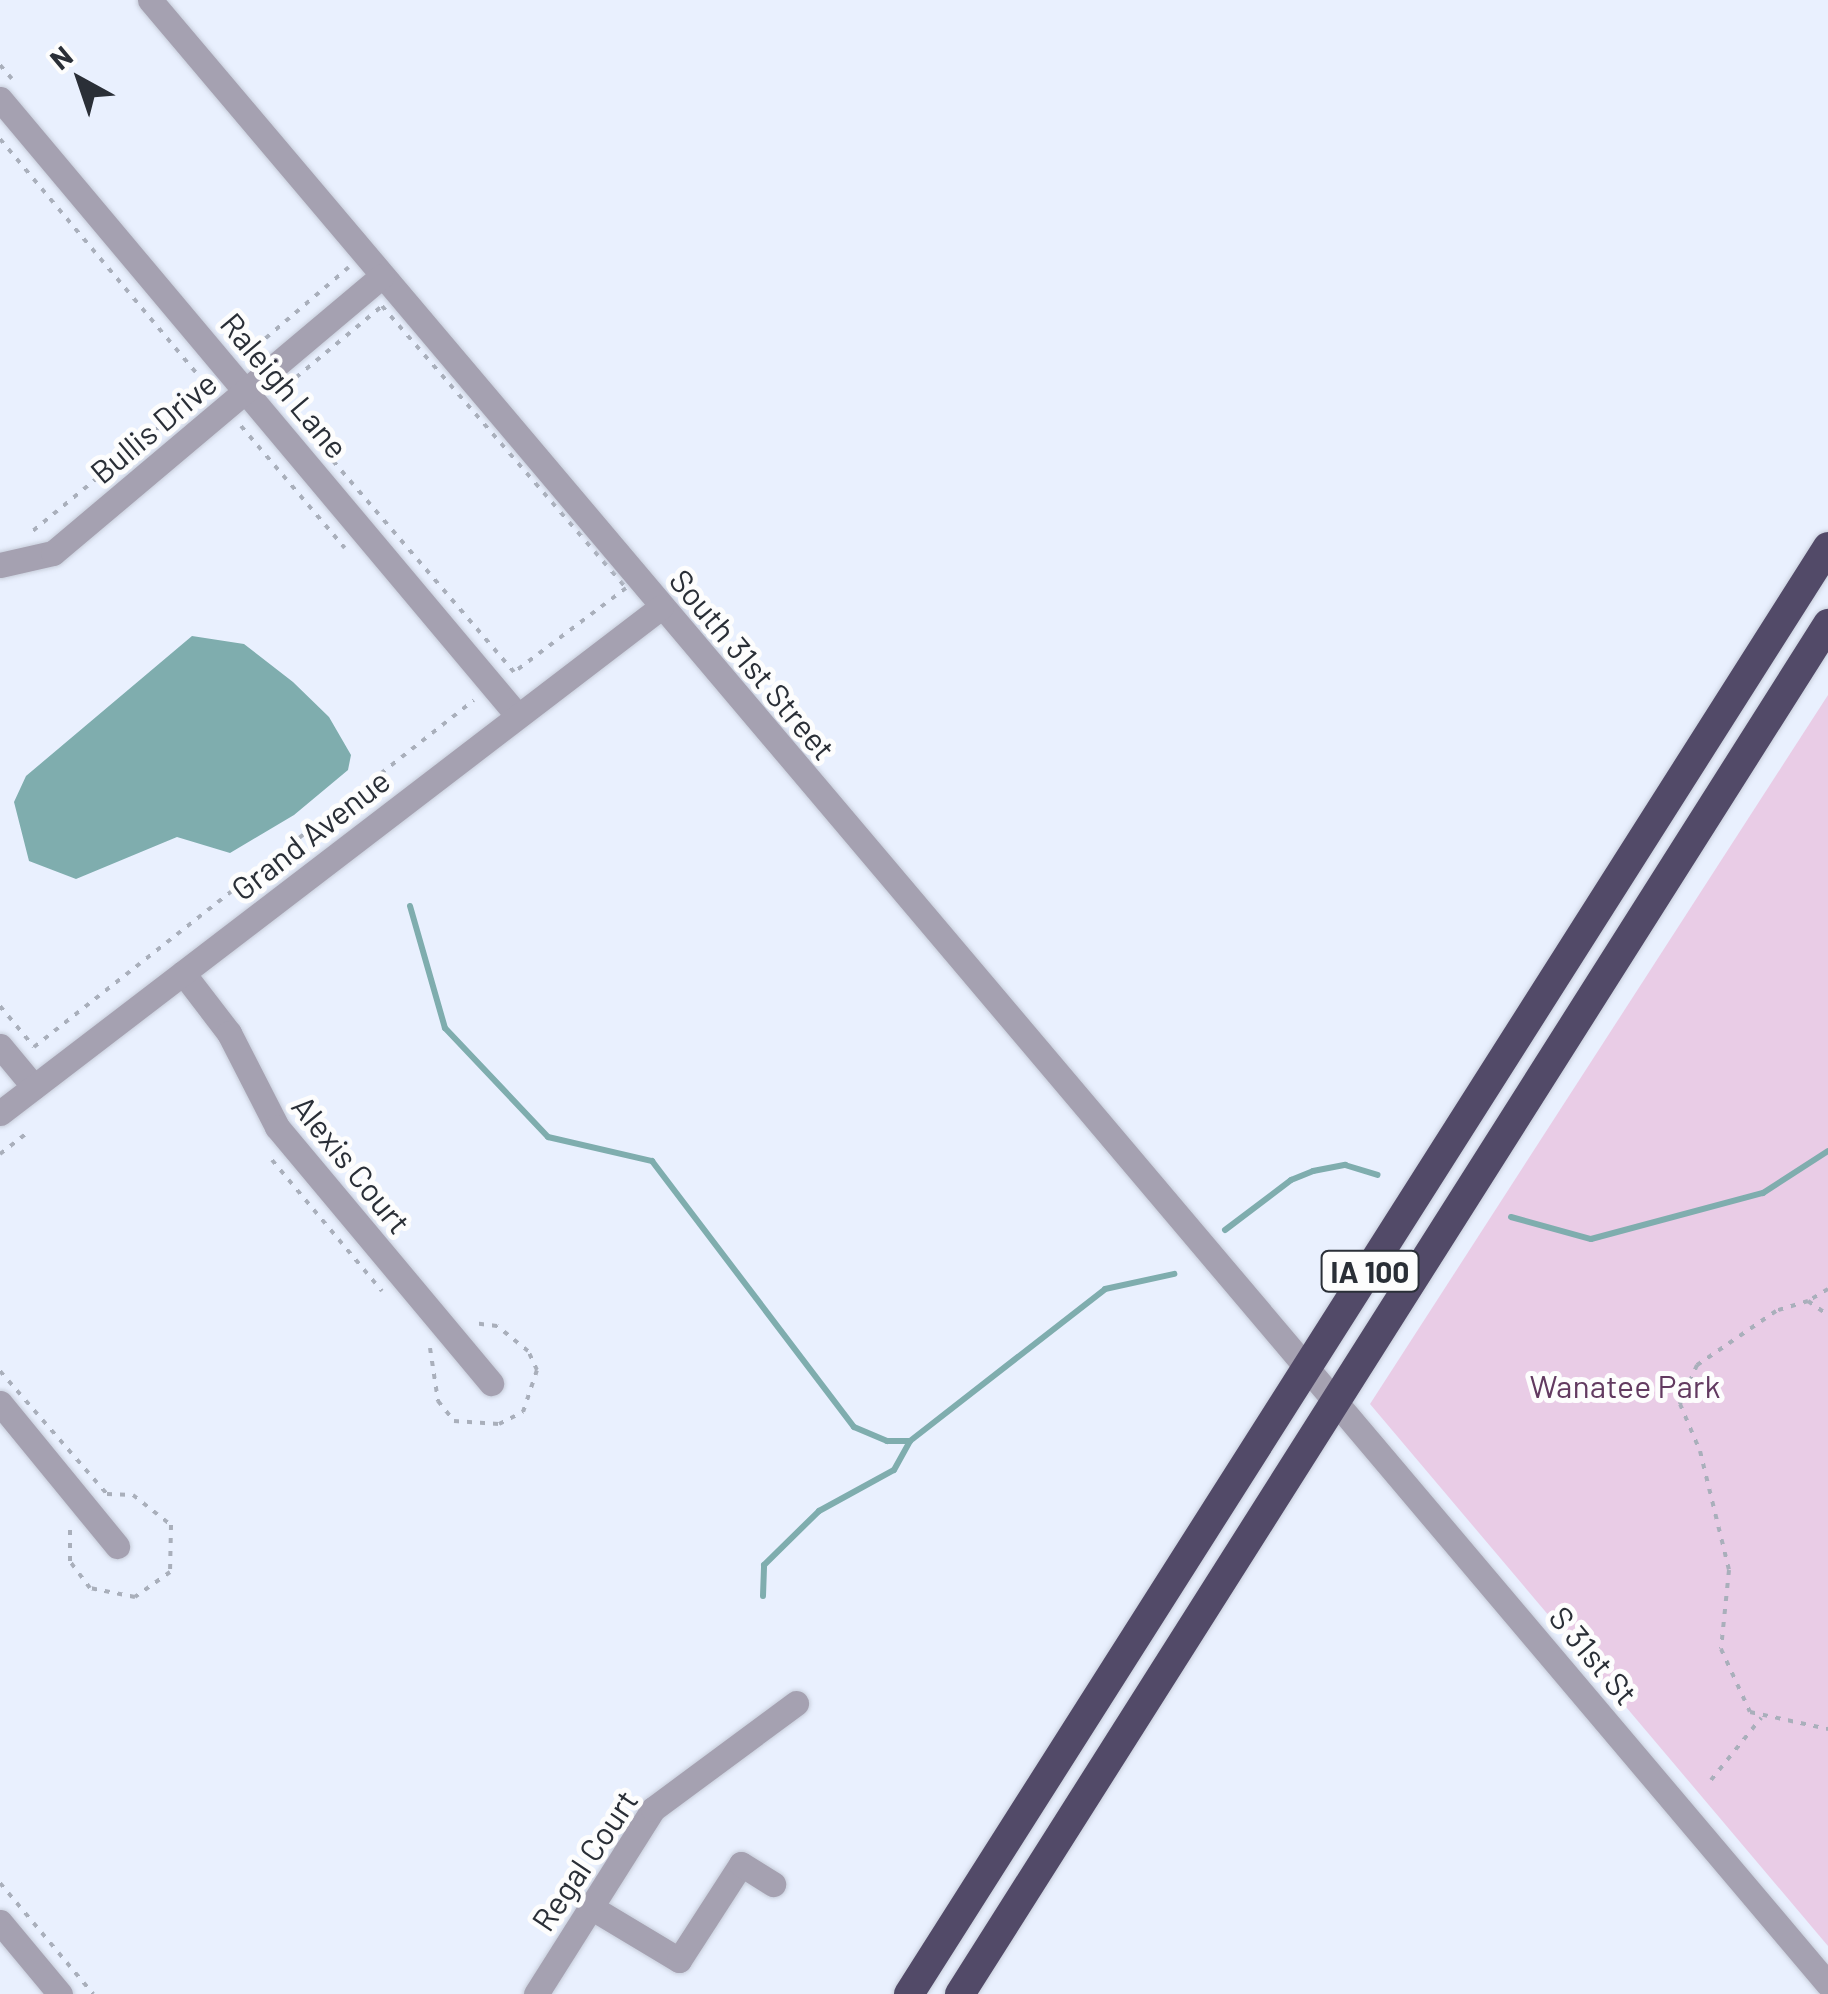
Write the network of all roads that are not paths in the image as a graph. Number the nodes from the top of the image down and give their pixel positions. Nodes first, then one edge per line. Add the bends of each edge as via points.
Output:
1 (150, 0) edge
2 (12, 96) edge
3 (382, 276) junction
4 (247, 390) junction
5 (1828, 546) edge
6 (0, 565) edge
7 (661, 607) junction
8 (1828, 624) edge
9 (516, 715) junction
10 (182, 973) junction
11 (0, 1046) edge
12 (34, 1086) junction
13 (0, 1114) edge
14 (1308, 1368) junction
15 (491, 1383) dead end
16 (1338, 1402) junction
17 (0, 1403) edge
18 (117, 1546) dead end
19 (796, 1703) dead end
20 (772, 1884) dead end
21 (589, 1906) junction
22 (0, 1922) edge
23 (1828, 1984) edge
24 (60, 1994) edge
25 (536, 1994) edge
26 (909, 1994) edge
27 (960, 1994) edge

1 - 3 street, South 31st Street
2 - 4 street, Raleigh Lane
3 - 4 street, Bullis Drive
3 - 7 street, South 31st Street
4 - 6 street, Bullis Drive via 53,553
4 - 9 street, Raleigh Lane
5 - 14 highway, IA 100
7 - 9 street, Grand Avenue
7 - 14 street, South 31st Street
8 - 16 highway, IA 100
9 - 10 street, Grand Avenue
10 - 12 street, Grand Avenue
10 - 15 street, Alexis Court via 229,1033 277,1127
11 - 12 street
12 - 13 street, Grand Avenue
14 - 16 street, S 31st St
14 - 26 highway, IA 100
16 - 23 street, S 31st St
16 - 27 highway, IA 100
17 - 18 street
19 - 21 street, Regal Court via 653,1809
20 - 21 street via 742,1864 678,1960
21 - 25 street, Regal Court
22 - 24 street

